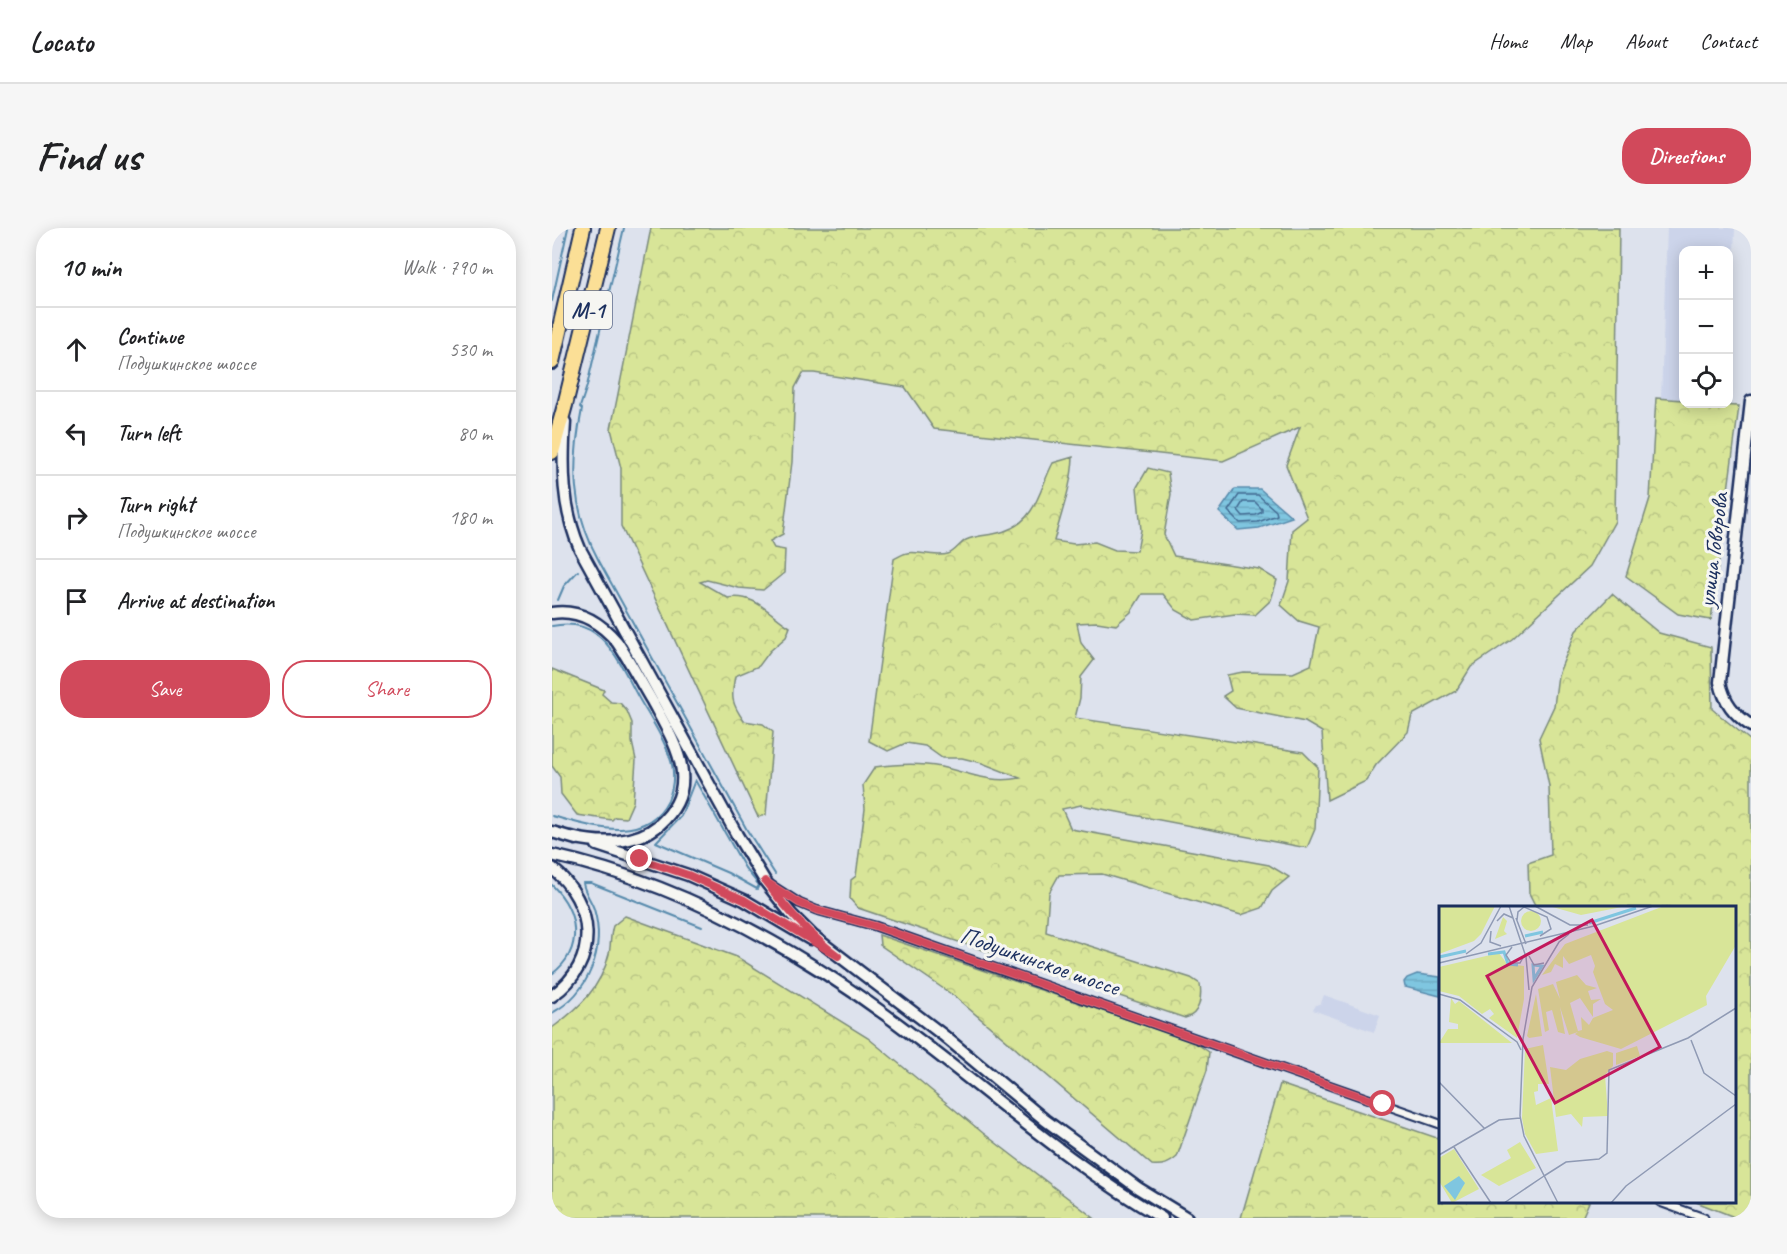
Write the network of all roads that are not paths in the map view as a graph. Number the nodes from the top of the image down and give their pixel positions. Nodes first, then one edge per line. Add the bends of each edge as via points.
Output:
1 (583, 228) edge
2 (608, 228) edge
3 (572, 281) junction
4 (552, 331) edge
5 (552, 362) edge
6 (568, 392) junction
7 (1751, 400) edge
8 (552, 452) edge
9 (552, 613) edge
10 (1751, 726) edge
11 (552, 832) edge
12 (571, 837) junction
13 (552, 855) edge
14 (552, 868) edge
15 (765, 881) junction
16 (838, 956) junction
17 (552, 996) edge
18 (1439, 1124) edge
19 (1663, 1203) edge
20 (1162, 1218) edge
21 (1187, 1218) edge
22 (1704, 1218) edge

1 - 3 highway, М-1
2 - 6 highway, М-1
3 - 4 main road
3 - 5 highway, М-1
6 - 8 highway, М-1
6 - 15 main road via 563,483 575,539 736,836
7 - 10 main road, улица Говорова via 1720,682 1734,713
9 - 12 main road via 586,617 617,642 675,743 683,772 681,792 673,810 654,830 611,842
11 - 12 main road
12 - 16 main road via 688,875 744,900
13 - 20 main road via 614,872 685,899 797,954 913,1035 1057,1149
14 - 17 main road via 578,898 586,936 577,969
15 - 16 main road via 798,921
15 - 18 street, Подушкинское шоссе via 816,910 875,926
16 - 21 main road via 944,1035 1045,1120 1138,1188
19 - 22 street

